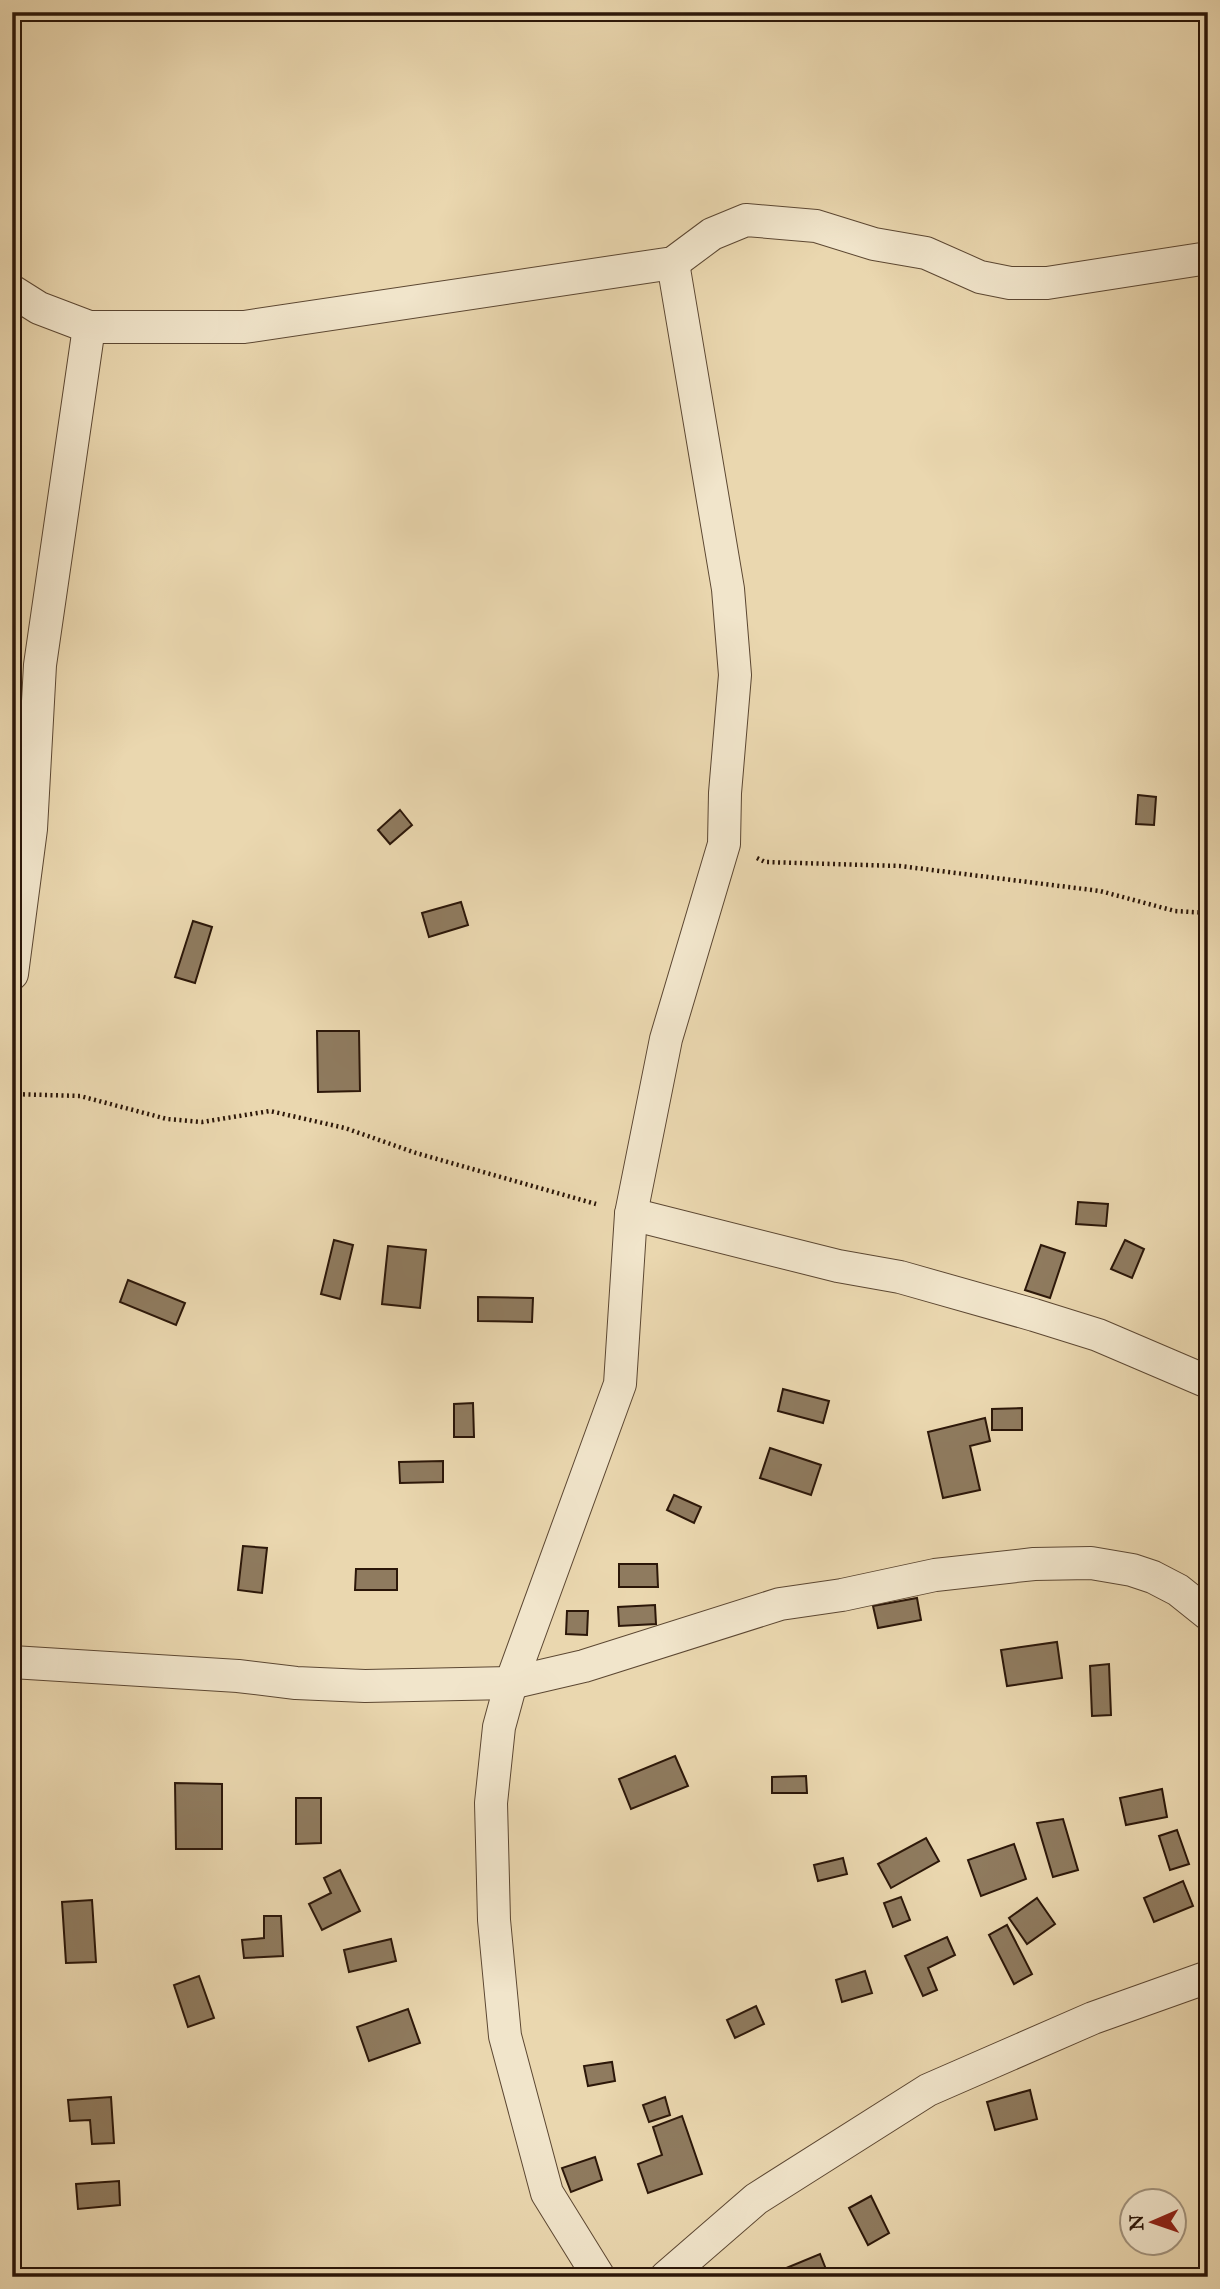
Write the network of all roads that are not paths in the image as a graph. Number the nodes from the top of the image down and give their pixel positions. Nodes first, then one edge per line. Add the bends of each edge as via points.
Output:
1 (1208, 258) edge
2 (673, 263) junction
3 (12, 290) edge
4 (89, 327) junction
5 (12, 974) edge
6 (631, 1214) junction
7 (1208, 1382) edge
8 (1208, 1614) edge
9 (12, 1662) edge
10 (511, 1683) junction
11 (1208, 1977) edge
12 (599, 2277) edge
13 (666, 2277) edge

1 - 2 street via 1047,283 1010,283 980,277 926,253 874,244 816,226 746,220 712,234
2 - 4 street via 244,327
2 - 6 street via 727,589 734,675 724,844 666,1039
3 - 4 street via 39,308
4 - 5 street via 40,665 31,829
6 - 7 street via 900,1277 1034,1315 1098,1335
6 - 10 street via 620,1384
8 - 10 street via 1178,1590 1132,1570 1091,1563 1034,1564 935,1575 780,1604 584,1666
9 - 10 street via 365,1686
10 - 12 street via 499,1727 491,1803 494,1920 505,2036 547,2193
11 - 13 street via 1093,2018 928,2090 756,2199

